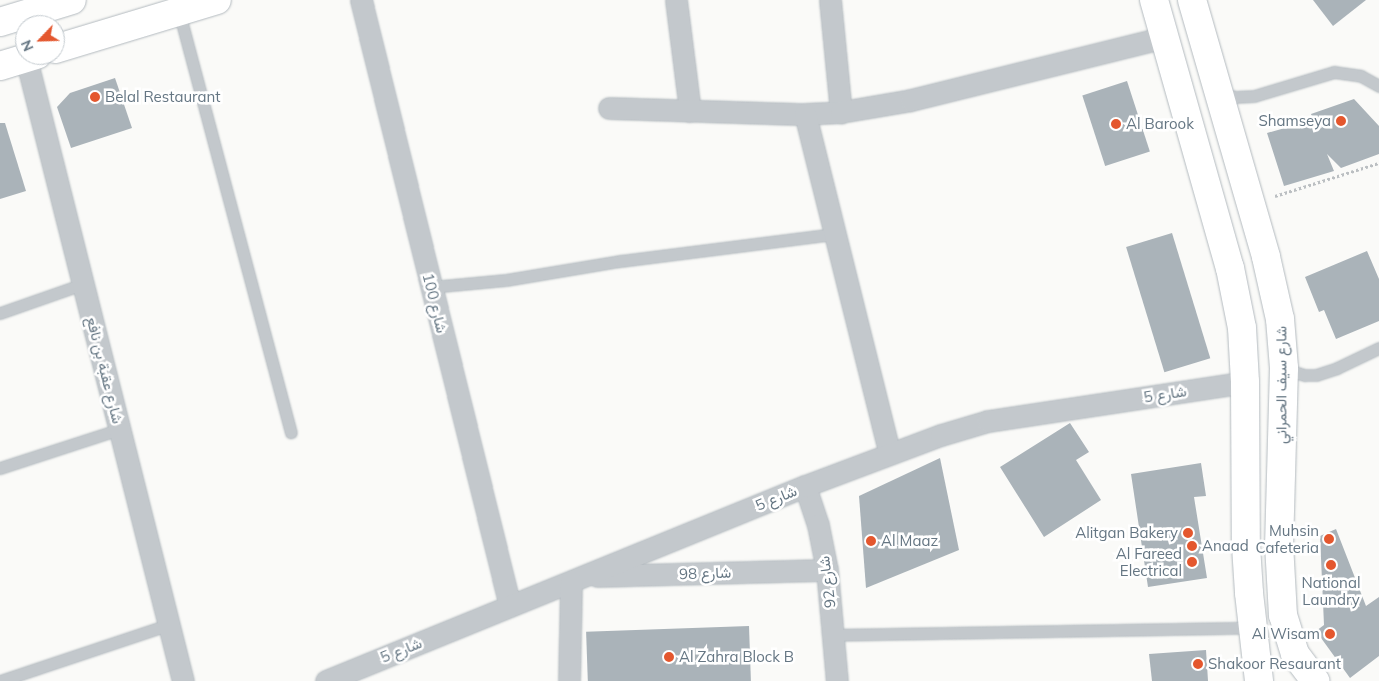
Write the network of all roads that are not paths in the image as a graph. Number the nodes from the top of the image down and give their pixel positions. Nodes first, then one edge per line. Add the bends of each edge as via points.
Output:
1 (72, 0) edge
2 (217, 0) edge
3 (361, 0) edge
4 (676, 0) edge
5 (830, 0) edge
6 (1154, 0) edge
7 (1192, 0) edge
8 (15, 12) edge
9 (179, 12) junction
10 (1165, 37) junction
11 (65, 46) edge
12 (15, 62) edge
13 (33, 65) edge
14 (0, 66) edge
15 (1379, 86) edge
16 (1218, 90) junction
17 (609, 108) dead end
18 (690, 110) junction
19 (841, 112) junction
20 (806, 114) junction
21 (834, 234) junction
22 (84, 284) junction
23 (431, 287) junction
24 (0, 313) edge
25 (1379, 348) edge
26 (1284, 368) junction
27 (1246, 382) junction
28 (120, 429) junction
29 (292, 432) dead end
30 (890, 454) junction
31 (0, 468) edge
32 (805, 486) junction
33 (827, 570) junction
34 (577, 579) junction
35 (510, 606) junction
36 (170, 624) junction
37 (1253, 628) junction
38 (833, 635) junction
39 (1315, 680) edge
40 (0, 681) edge
41 (183, 681) edge
42 (326, 681) edge
43 (569, 681) edge
44 (837, 681) edge
45 (1259, 681) edge

1 - 8 street
2 - 9 street
3 - 23 street, شارع 100
4 - 18 street
5 - 19 street
6 - 10 street
7 - 16 street, شارع سيف الحمراني
9 - 11 street
9 - 29 lane
10 - 19 street via 911,100
10 - 27 street via 1230,268 1242,328
12 - 14 street
13 - 22 street, شارع عقبة بن نافع
15 - 16 lane via 1361,76 1334,72 1254,96 1235,97
16 - 26 street, شارع سيف الحمراني via 1275,293
17 - 18 street
18 - 20 street
19 - 20 street
20 - 21 street
21 - 23 lane via 620,261 506,280
21 - 30 street
22 - 24 lane
22 - 28 street, شارع عقبة بن نافع
23 - 35 street, شارع 100
25 - 26 lane via 1316,375
26 - 39 street, شارع سيف الحمراني via 1279,544 1283,615 1295,654
27 - 30 street, شارع 5 via 988,421
27 - 37 street via 1244,503
28 - 31 lane
28 - 36 street, شارع عقبة بن نافع
30 - 32 street, شارع 5
32 - 33 street, شارع 92 via 818,525
32 - 34 street, شارع 5
33 - 34 street, شارع 98
33 - 38 street, شارع 92
34 - 35 street, شارع 5
34 - 43 street
35 - 42 street, شارع 5
36 - 40 lane
36 - 41 street, شارع عقبة بن نافع
37 - 38 lane
37 - 45 street
38 - 44 street, شارع 92

